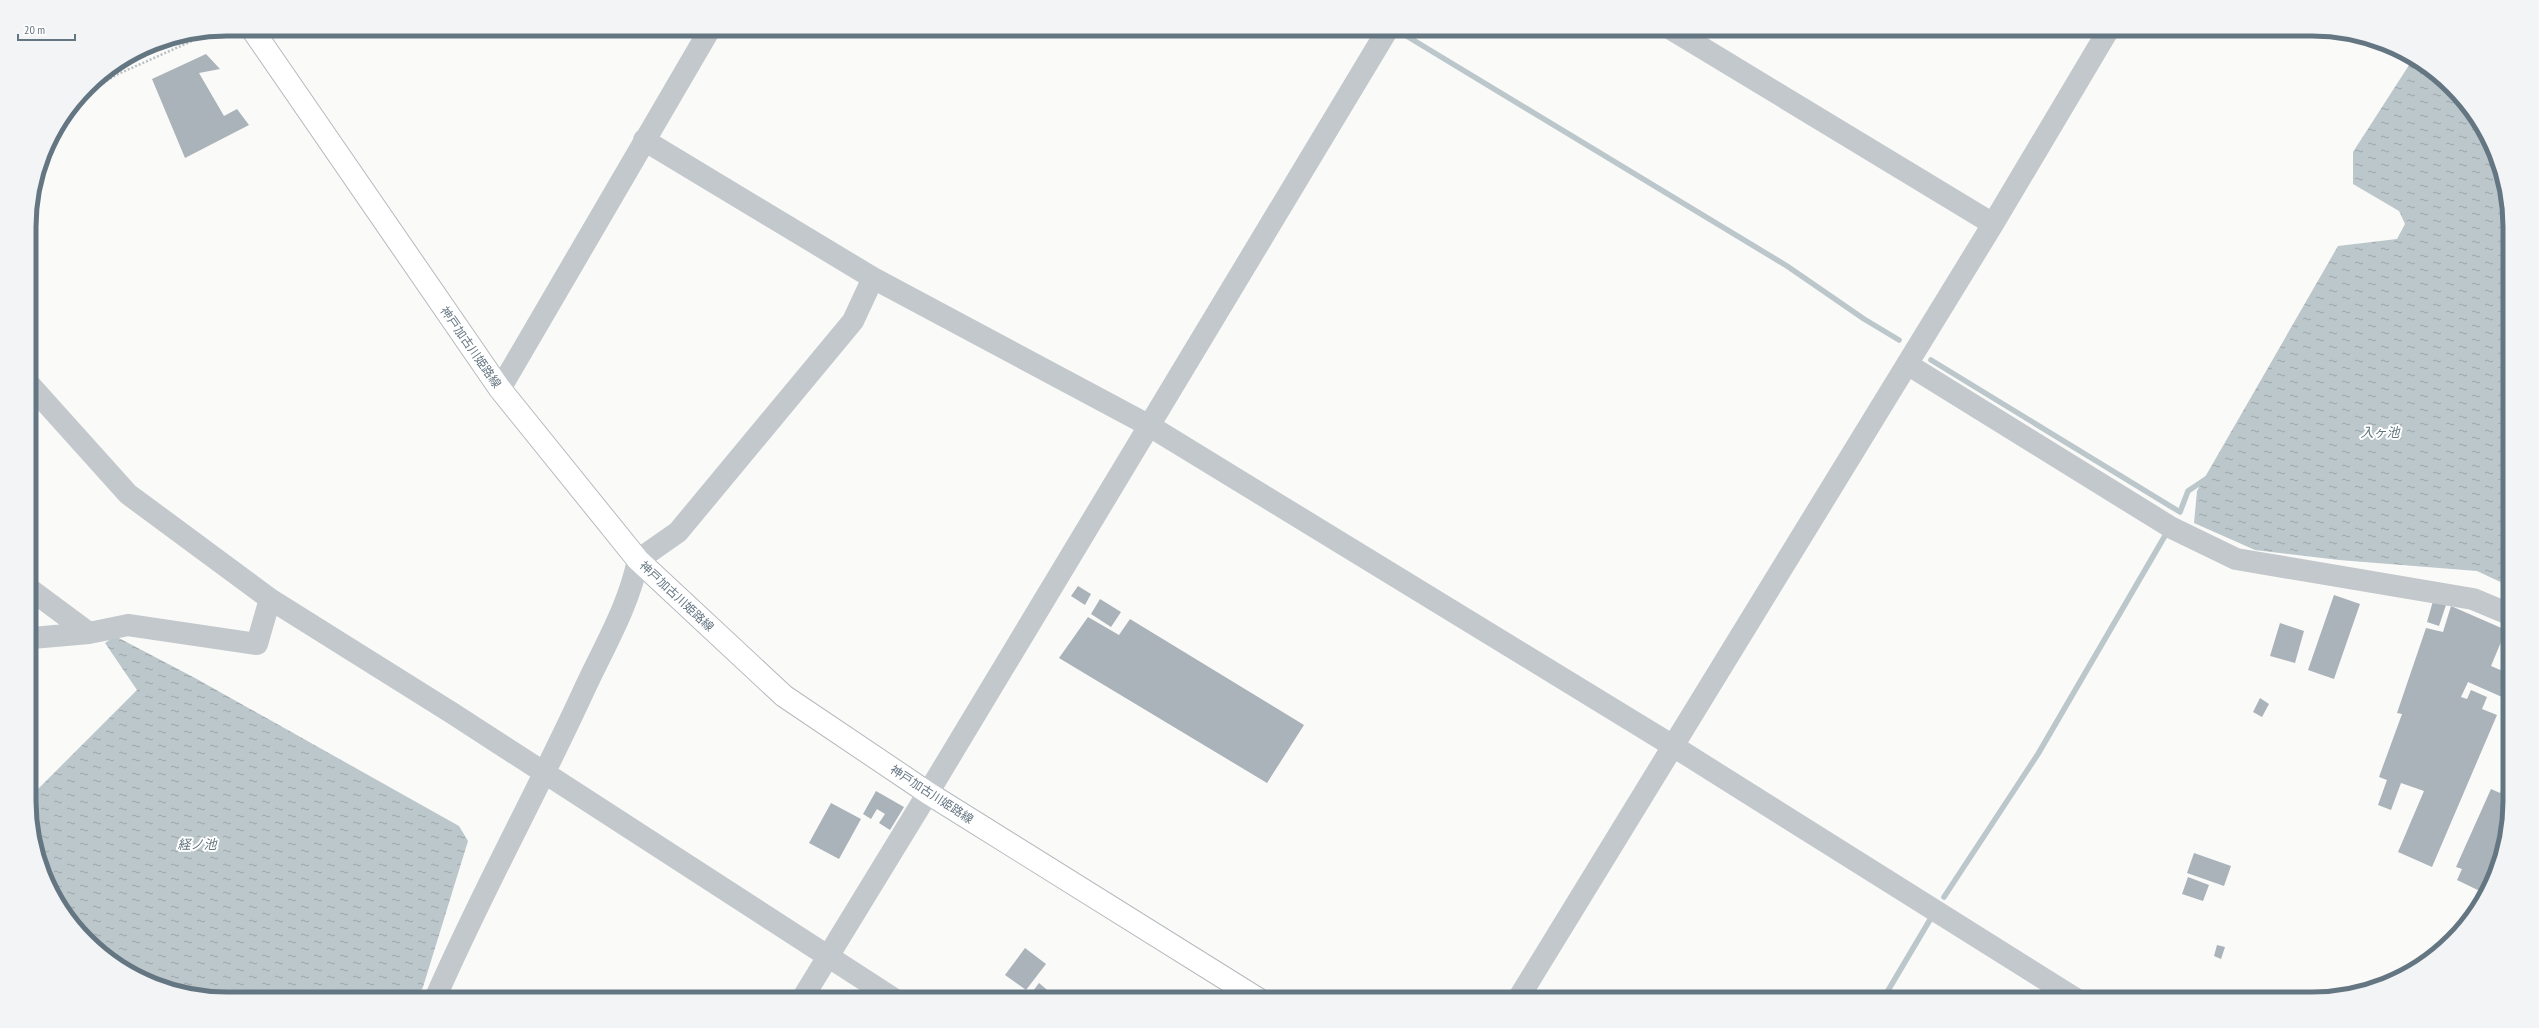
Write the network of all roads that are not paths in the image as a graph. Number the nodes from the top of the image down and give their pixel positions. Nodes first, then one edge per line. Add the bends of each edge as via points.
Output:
1 (257, 36) edge
2 (706, 36) edge
3 (1384, 36) edge
4 (1683, 36) edge
5 (2105, 36) edge
6 (644, 140) junction
7 (1993, 224) junction
8 (873, 278) junction
9 (1907, 364) junction
10 (500, 389) junction
11 (36, 391) edge
12 (1148, 425) junction
13 (638, 560) junction
14 (36, 594) edge
15 (270, 599) junction
16 (2503, 611) edge
17 (89, 633) junction
18 (36, 638) edge
19 (1673, 746) junction
20 (545, 774) junction
21 (928, 793) junction
22 (828, 956) junction
23 (438, 992) edge
24 (806, 992) edge
25 (883, 992) edge
26 (1247, 992) edge
27 (1522, 992) edge
28 (2065, 992) edge

1 - 10 main road, 神戸加古川姫路線
2 - 6 street
3 - 12 street
4 - 7 street
5 - 7 street
6 - 8 street
6 - 10 street
7 - 9 street
8 - 12 street
8 - 13 street via 853,321 678,532
9 - 16 street via 2172,528 2236,559 2473,599
9 - 19 street
10 - 13 main road, 神戸加古川姫路線
11 - 15 street via 128,494
12 - 19 street
12 - 21 street
13 - 20 street via 634,580 620,613
13 - 21 main road, 神戸加古川姫路線 via 784,696
14 - 17 street
15 - 17 street via 257,644 128,625
15 - 20 street
17 - 18 street
19 - 27 street
19 - 28 street
20 - 22 street
20 - 23 street via 508,842
21 - 22 street
21 - 26 main road, 神戸加古川姫路線
22 - 24 street
22 - 25 street

